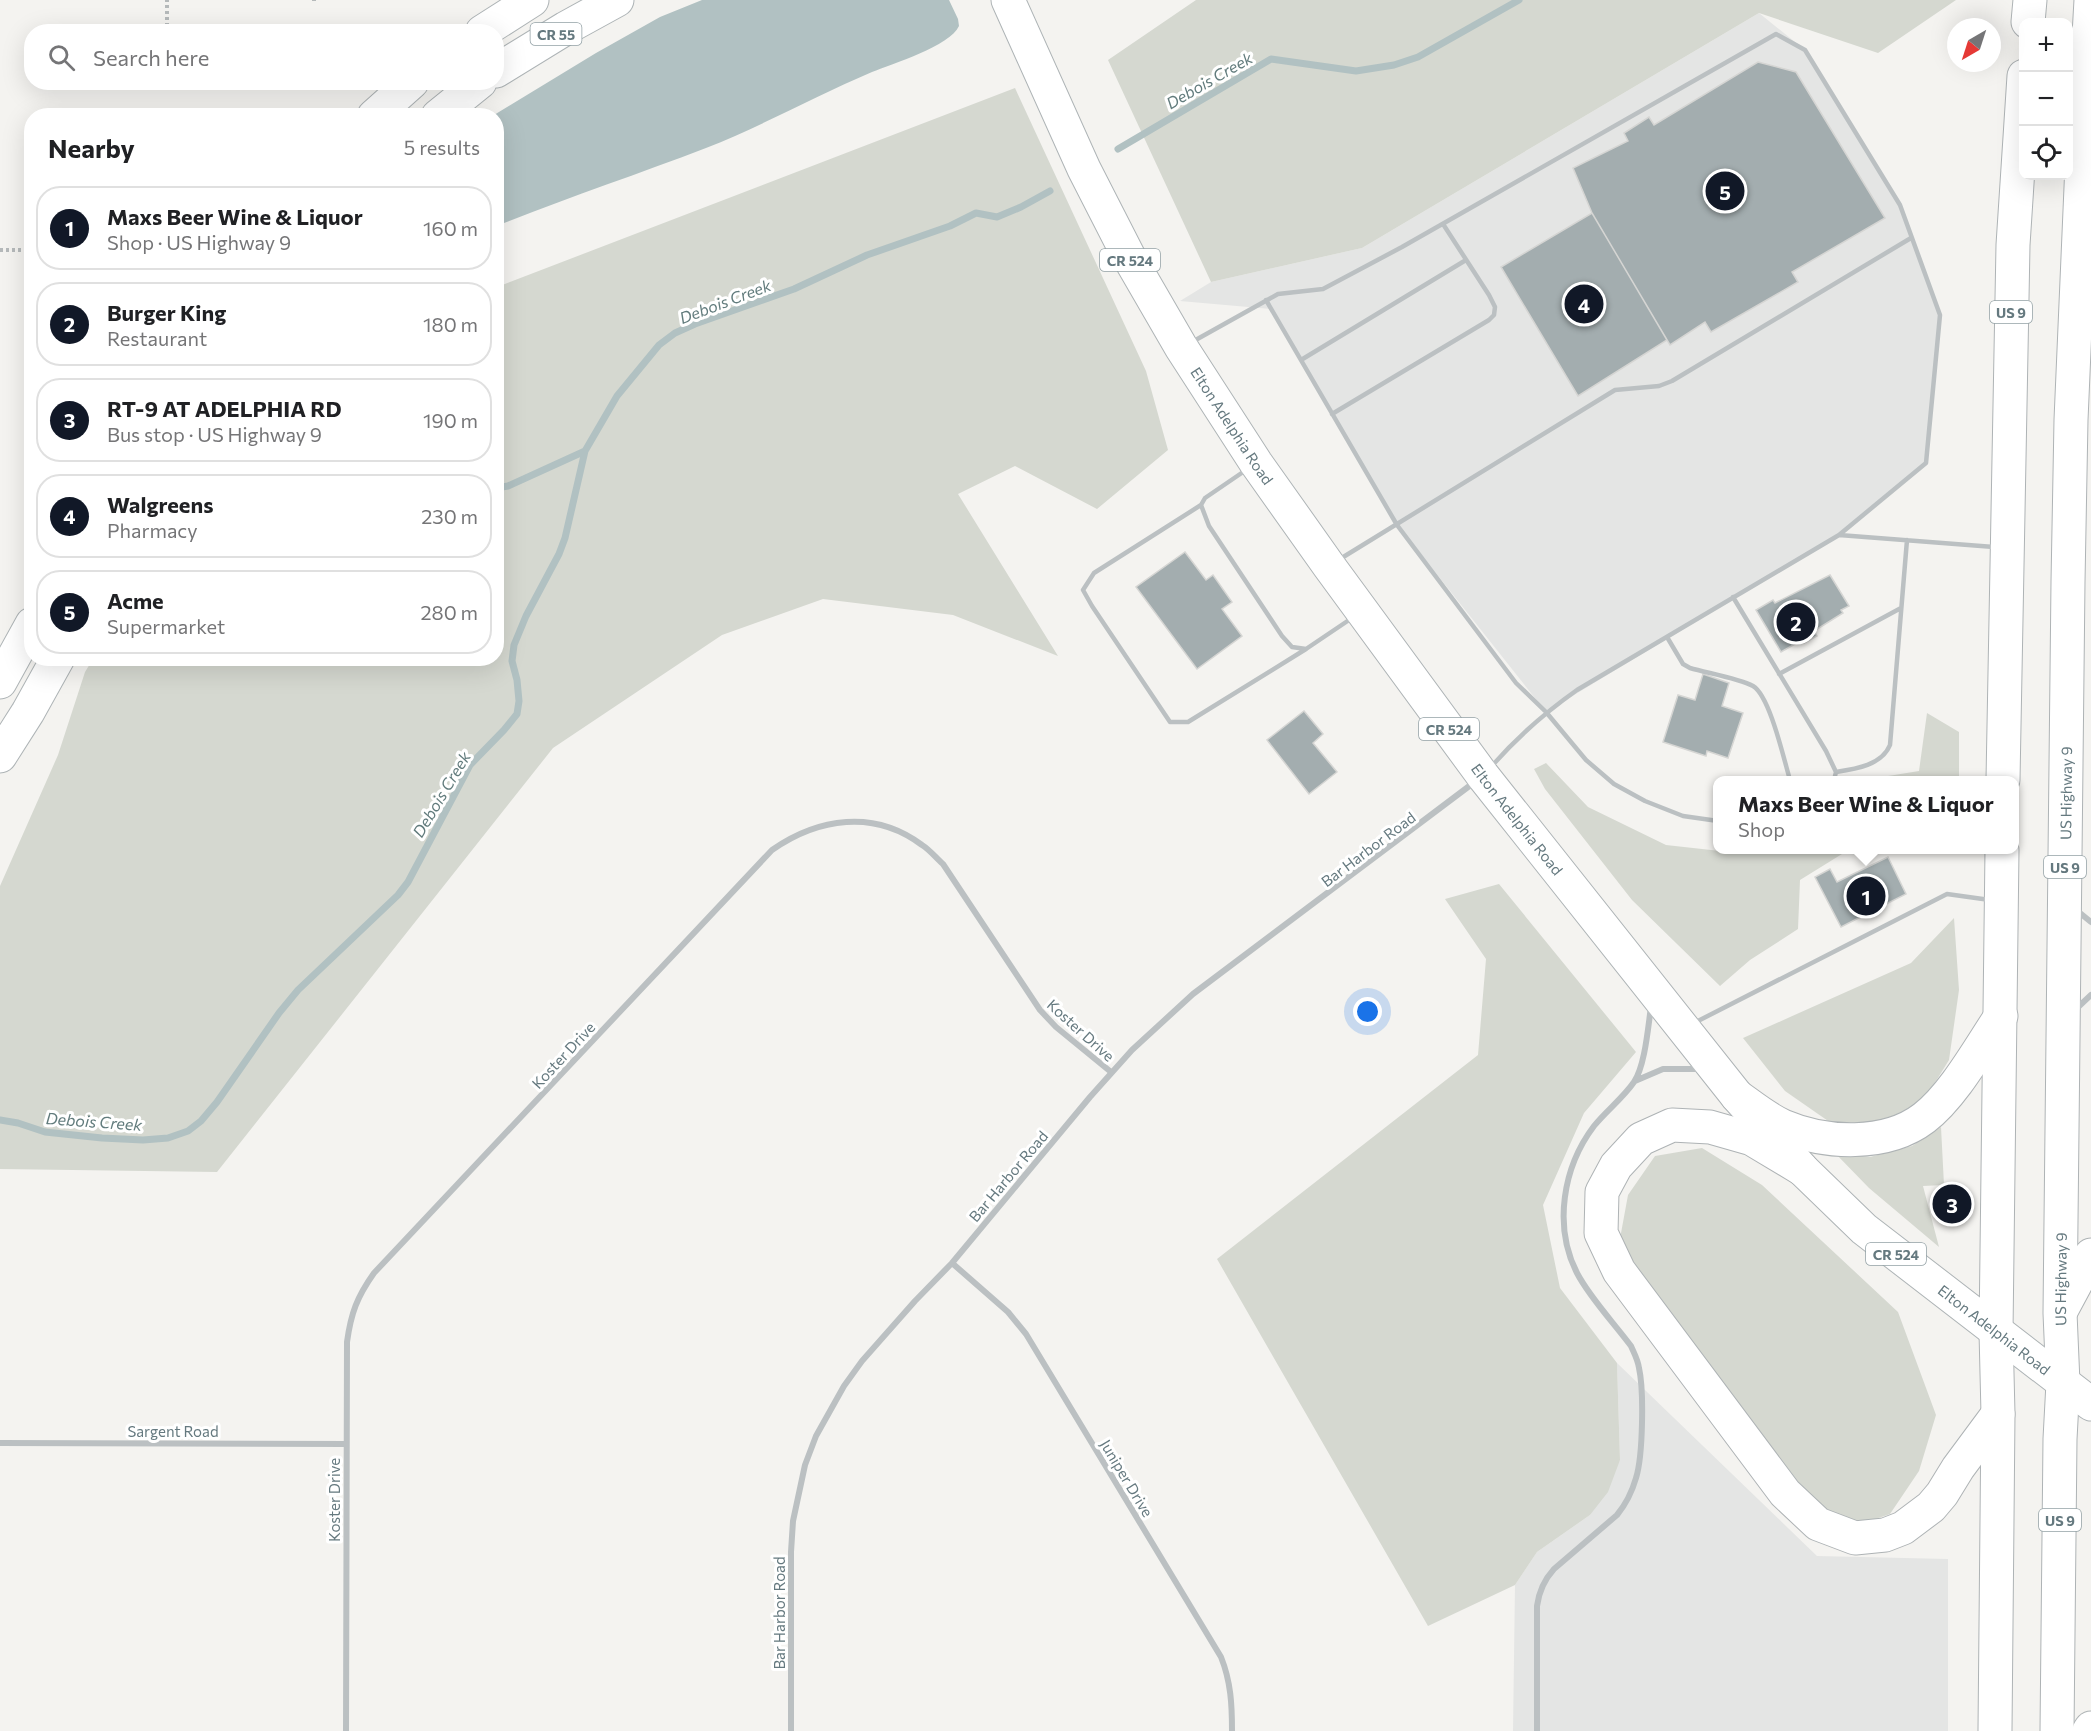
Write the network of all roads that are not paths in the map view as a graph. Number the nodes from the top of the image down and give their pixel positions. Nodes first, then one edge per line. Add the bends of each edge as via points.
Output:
1 (532, 0) edge
2 (616, 0) edge
3 (1008, 0) edge
4 (2030, 0) edge
5 (2091, 0) edge
6 (2028, 18) edge
7 (494, 24) edge
8 (504, 66) edge
9 (403, 90) edge
10 (470, 90) edge
11 (383, 108) edge
12 (448, 108) edge
13 (2021, 126) edge
14 (1443, 224) junction
15 (1911, 238) junction
16 (1466, 260) junction
17 (1266, 300) junction
18 (1181, 347) junction
19 (1301, 360) junction
20 (1332, 414) junction
21 (1256, 463) junction
22 (1201, 505) junction
23 (1397, 525) junction
24 (1839, 535) junction
25 (1907, 540) junction
26 (1995, 547) dead end
27 (1329, 566) junction
28 (1733, 597) junction
29 (1901, 608) junction
30 (1362, 611) junction
31 (1667, 637) junction
32 (24, 639) edge
33 (1306, 649) junction
34 (55, 666) edge
35 (6, 672) edge
36 (1779, 674) junction
37 (1546, 712) junction
38 (0, 756) edge
39 (1836, 772) junction
40 (1483, 776) junction
41 (1789, 776) edge
42 (1835, 776) edge
43 (2003, 776) edge
44 (1713, 820) edge
45 (2002, 854) edge
46 (2001, 901) junction
47 (2064, 901) junction
48 (2091, 922) edge
49 (1653, 993) junction
50 (2091, 994) edge
51 (2001, 1016) junction
52 (2062, 1022) junction
53 (1682, 1029) junction
54 (1716, 1070) junction
55 (1111, 1072) junction
56 (1635, 1081) junction
57 (1737, 1096) junction
58 (1802, 1169) junction
59 (2091, 1256) edge
60 (952, 1263) junction
61 (2060, 1313) junction
62 (1996, 1332) junction
63 (2063, 1383) junction
64 (2091, 1404) edge
65 (1998, 1414) junction
66 (0, 1443) edge
67 (346, 1444) junction
68 (1992, 1723) edge
69 (346, 1731) edge
70 (791, 1731) edge
71 (1232, 1731) edge
72 (1537, 1731) edge
73 (2057, 1731) edge

1 - 7 main road, CR 55
2 - 8 main road, CR 55
3 - 18 main road, Elton Adelphia Road / CR 524 via 1084,169 1130,260
4 - 6 main road
5 - 47 main road, US Highway 9 / US 9 via 2071,420
9 - 11 main road
10 - 12 main road
13 - 43 main road, US 9 via 2013,245
14 - 15 lane via 1776,34 1805,50 1900,205
14 - 16 lane
14 - 17 lane via 1323,290 1278,294
15 - 23 lane via 1672,381 1615,390
15 - 24 lane via 1940,315 1926,463
16 - 19 lane
16 - 20 lane via 1489,295 1494,315
17 - 18 lane
17 - 19 lane
18 - 21 main road, Elton Adelphia Road / CR 524
19 - 20 lane
20 - 23 lane
21 - 22 lane via 1205,498
21 - 27 main road, Elton Adelphia Road / CR 524
22 - 33 lane via 1209,526 1282,636 1292,647
22 - 33 lane via 1094,573 1083,591 1170,722 1188,722
23 - 27 lane
23 - 37 lane via 1516,683
24 - 25 lane
24 - 28 lane
25 - 26 lane
25 - 29 lane
27 - 30 main road, Elton Adelphia Road / CR 524
28 - 31 lane
28 - 36 lane
29 - 36 lane
29 - 39 lane via 1890,745 1872,763
30 - 33 lane
30 - 40 main road, Elton Adelphia Road / CR 524
31 - 37 lane
31 - 41 lane via 1690,668 1759,691
32 - 35 main road
34 - 38 main road
36 - 39 lane
37 - 40 lane via 1517,737
37 - 44 lane via 1586,760 1614,784 1683,816
39 - 42 lane
40 - 49 main road, Elton Adelphia Road / CR 524
40 - 55 street, Bar Harbor Road via 1192,994
45 - 46 main road
46 - 51 main road
46 - 53 lane via 1947,894
47 - 48 street
47 - 52 main road, US Highway 9 / US 9
49 - 53 main road, Elton Adelphia Road / CR 524
49 - 56 street via 1644,1052
50 - 52 street
51 - 57 main road via 1939,1104 1924,1118 1888,1135 1823,1139 1782,1126
51 - 62 main road
52 - 61 main road, US Highway 9 / US 9
53 - 54 main road, Elton Adelphia Road / CR 524
54 - 56 street via 1664,1069
54 - 57 main road, Elton Adelphia Road / CR 524
55 - 60 street, Bar Harbor Road
55 - 67 street, Koster Drive via 1040,1010 942,864 923,846 907,835 860,822 830,823 791,837 747,876 374,1273 351,1316
56 - 72 street via 1593,1127 1577,1155 1567,1183 1563,1221 1577,1274 1637,1358 1641,1380 1641,1455 1637,1477 1624,1507 1554,1569 1539,1595
57 - 58 main road, Elton Adelphia Road / CR 524
58 - 62 main road, Elton Adelphia Road / CR 524 via 1864,1229
58 - 65 main road via 1752,1139 1710,1127 1671,1125 1641,1139 1616,1166 1602,1192 1601,1233 1619,1271 1785,1493 1818,1524 1855,1538 1885,1535 1903,1528 1931,1507
59 - 61 main road
60 - 70 street, Bar Harbor Road via 862,1361 816,1436 806,1465 793,1521 791,1552
60 - 71 street, Juniper Drive via 1008,1312 1026,1334 1221,1657 1231,1689
61 - 63 main road, US Highway 9 / US 9
62 - 63 main road, Elton Adelphia Road / CR 524
62 - 65 main road
63 - 64 main road, Elton Adelphia Road / CR 524
63 - 73 main road, US Highway 9 / US 9
65 - 68 main road
66 - 67 street, Sargent Road
67 - 69 street, Koster Drive

